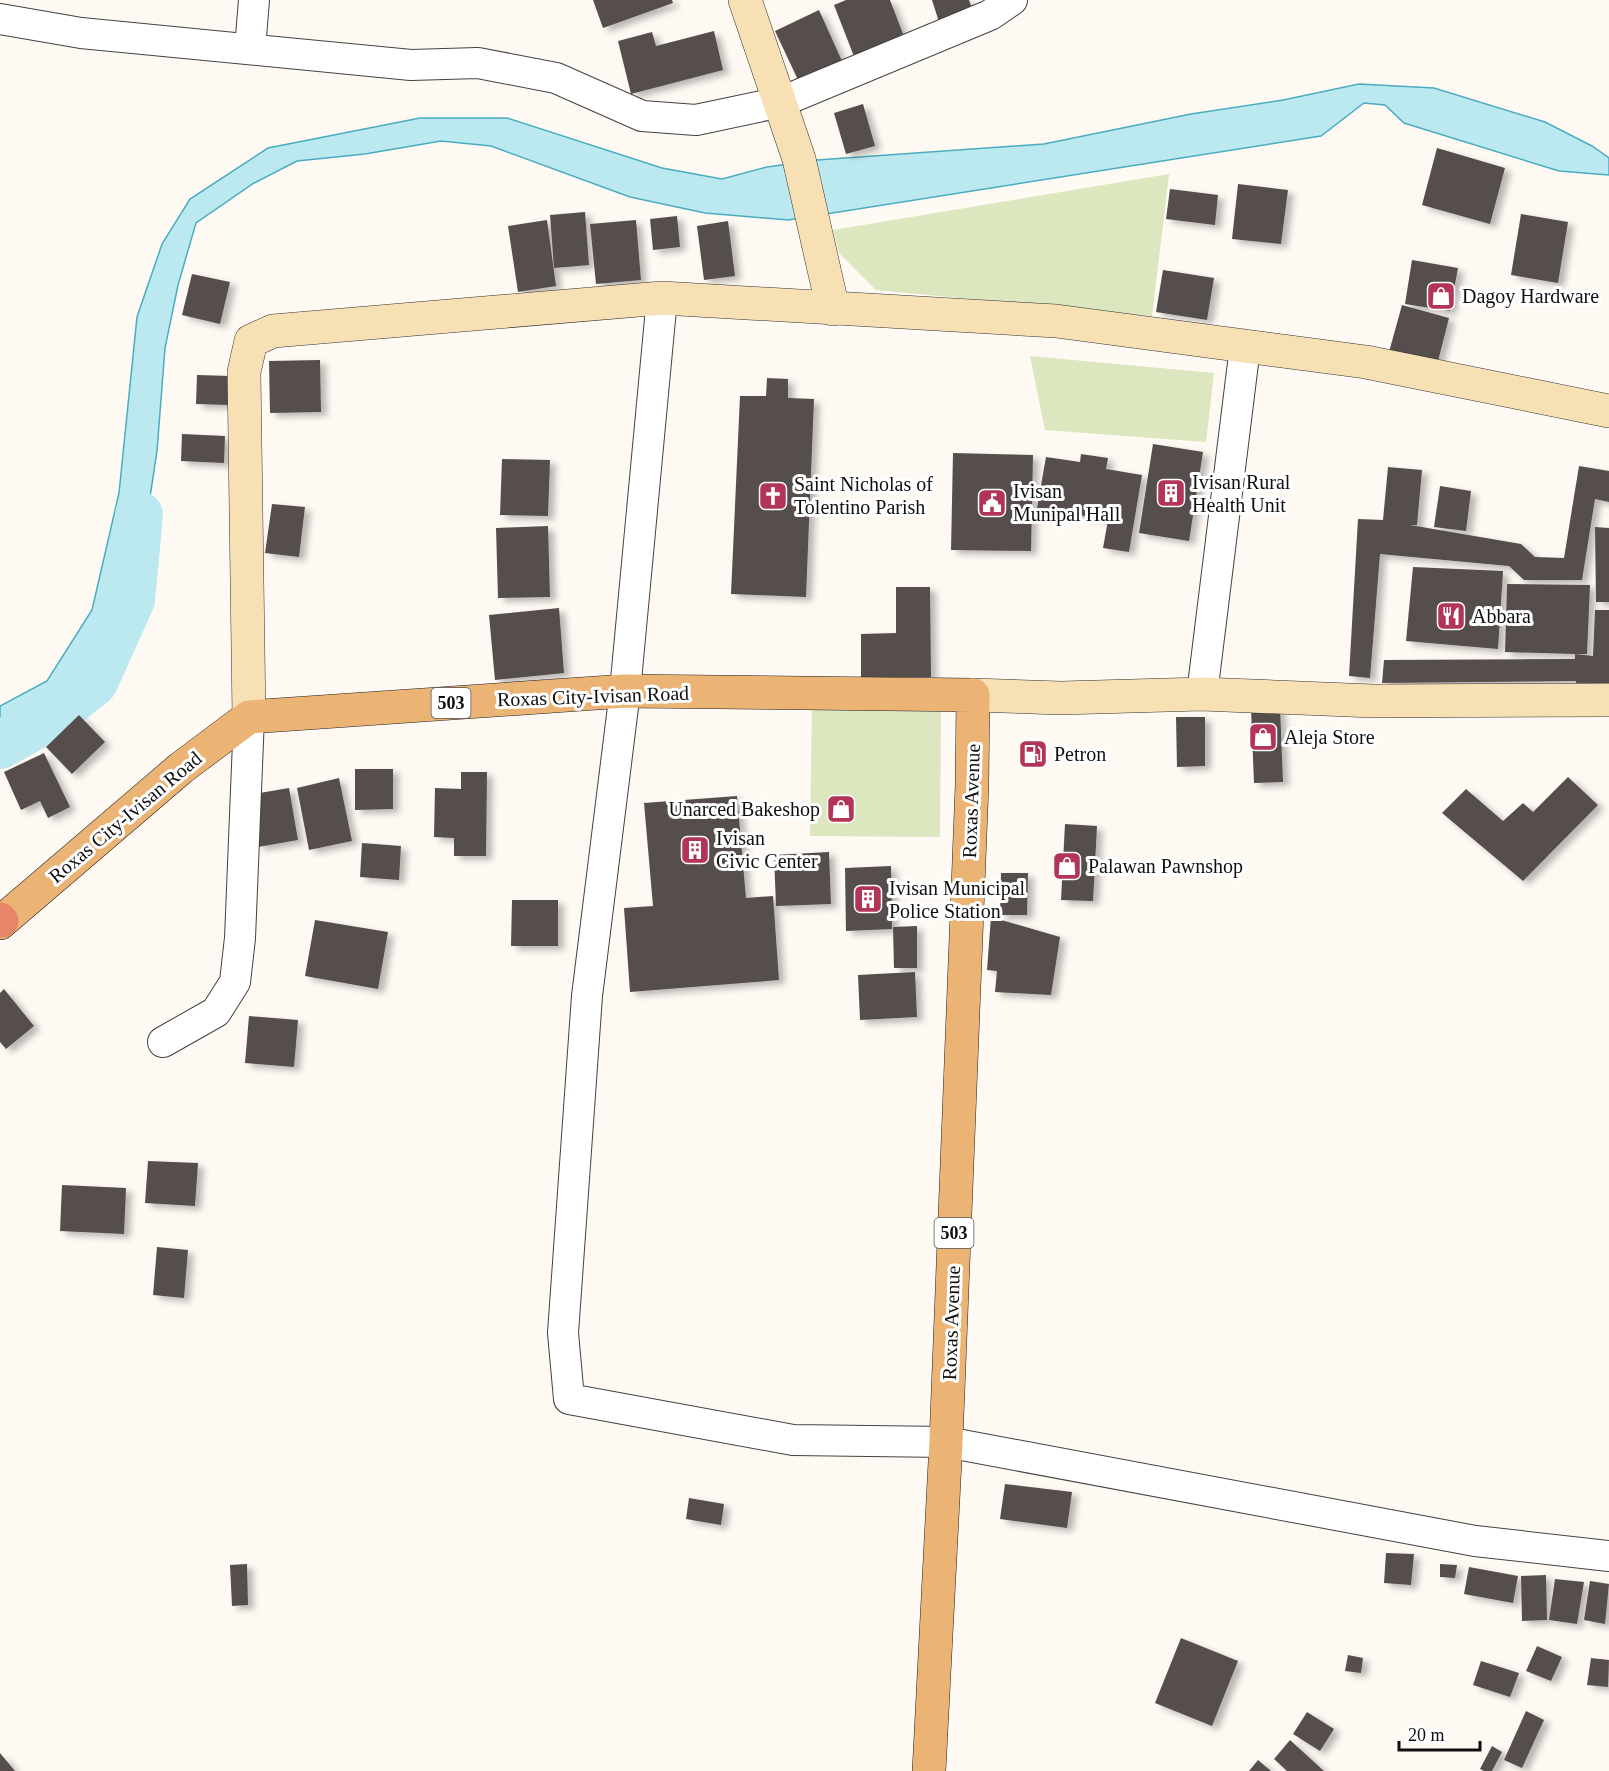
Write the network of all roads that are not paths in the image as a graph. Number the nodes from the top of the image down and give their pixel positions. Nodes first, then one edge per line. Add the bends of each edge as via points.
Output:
1 (254, 0) edge
2 (745, 0) edge
3 (1012, 0) edge
4 (0, 19) edge
5 (250, 49) junction
6 (781, 102) junction
7 (662, 298) junction
8 (833, 309) junction
9 (1245, 347) junction
10 (1609, 411) edge
11 (625, 692) junction
12 (1202, 694) junction
13 (973, 695) junction
14 (1609, 700) edge
15 (249, 717) junction
16 (1, 921) edge
17 (163, 1042) dead end
18 (946, 1442) junction
19 (1609, 1556) edge
20 (929, 1771) edge

1 - 5 street
2 - 6 street
3 - 6 street via 990,15
4 - 5 street via 81,33
5 - 6 street via 411,65 478,63 556,78 642,116 696,120
6 - 8 street via 799,159
7 - 8 street
7 - 11 street
7 - 15 street via 273,332 251,341 244,372
8 - 9 street via 1056,321
9 - 10 street via 1366,362
9 - 12 street
11 - 13 main road, Roxas City-Ivisan Road / 503
11 - 15 main road, Roxas City-Ivisan Road / 503
11 - 18 street via 587,996 563,1333 569,1399 793,1440
12 - 13 street via 1061,698
12 - 14 street via 1373,701
13 - 18 main road, Roxas Avenue / 503
15 - 16 main road, Roxas City-Ivisan Road via 181,768
15 - 17 street via 236,982 216,1012
18 - 19 street via 1475,1542
18 - 20 main road, Roxas Avenue / 503

